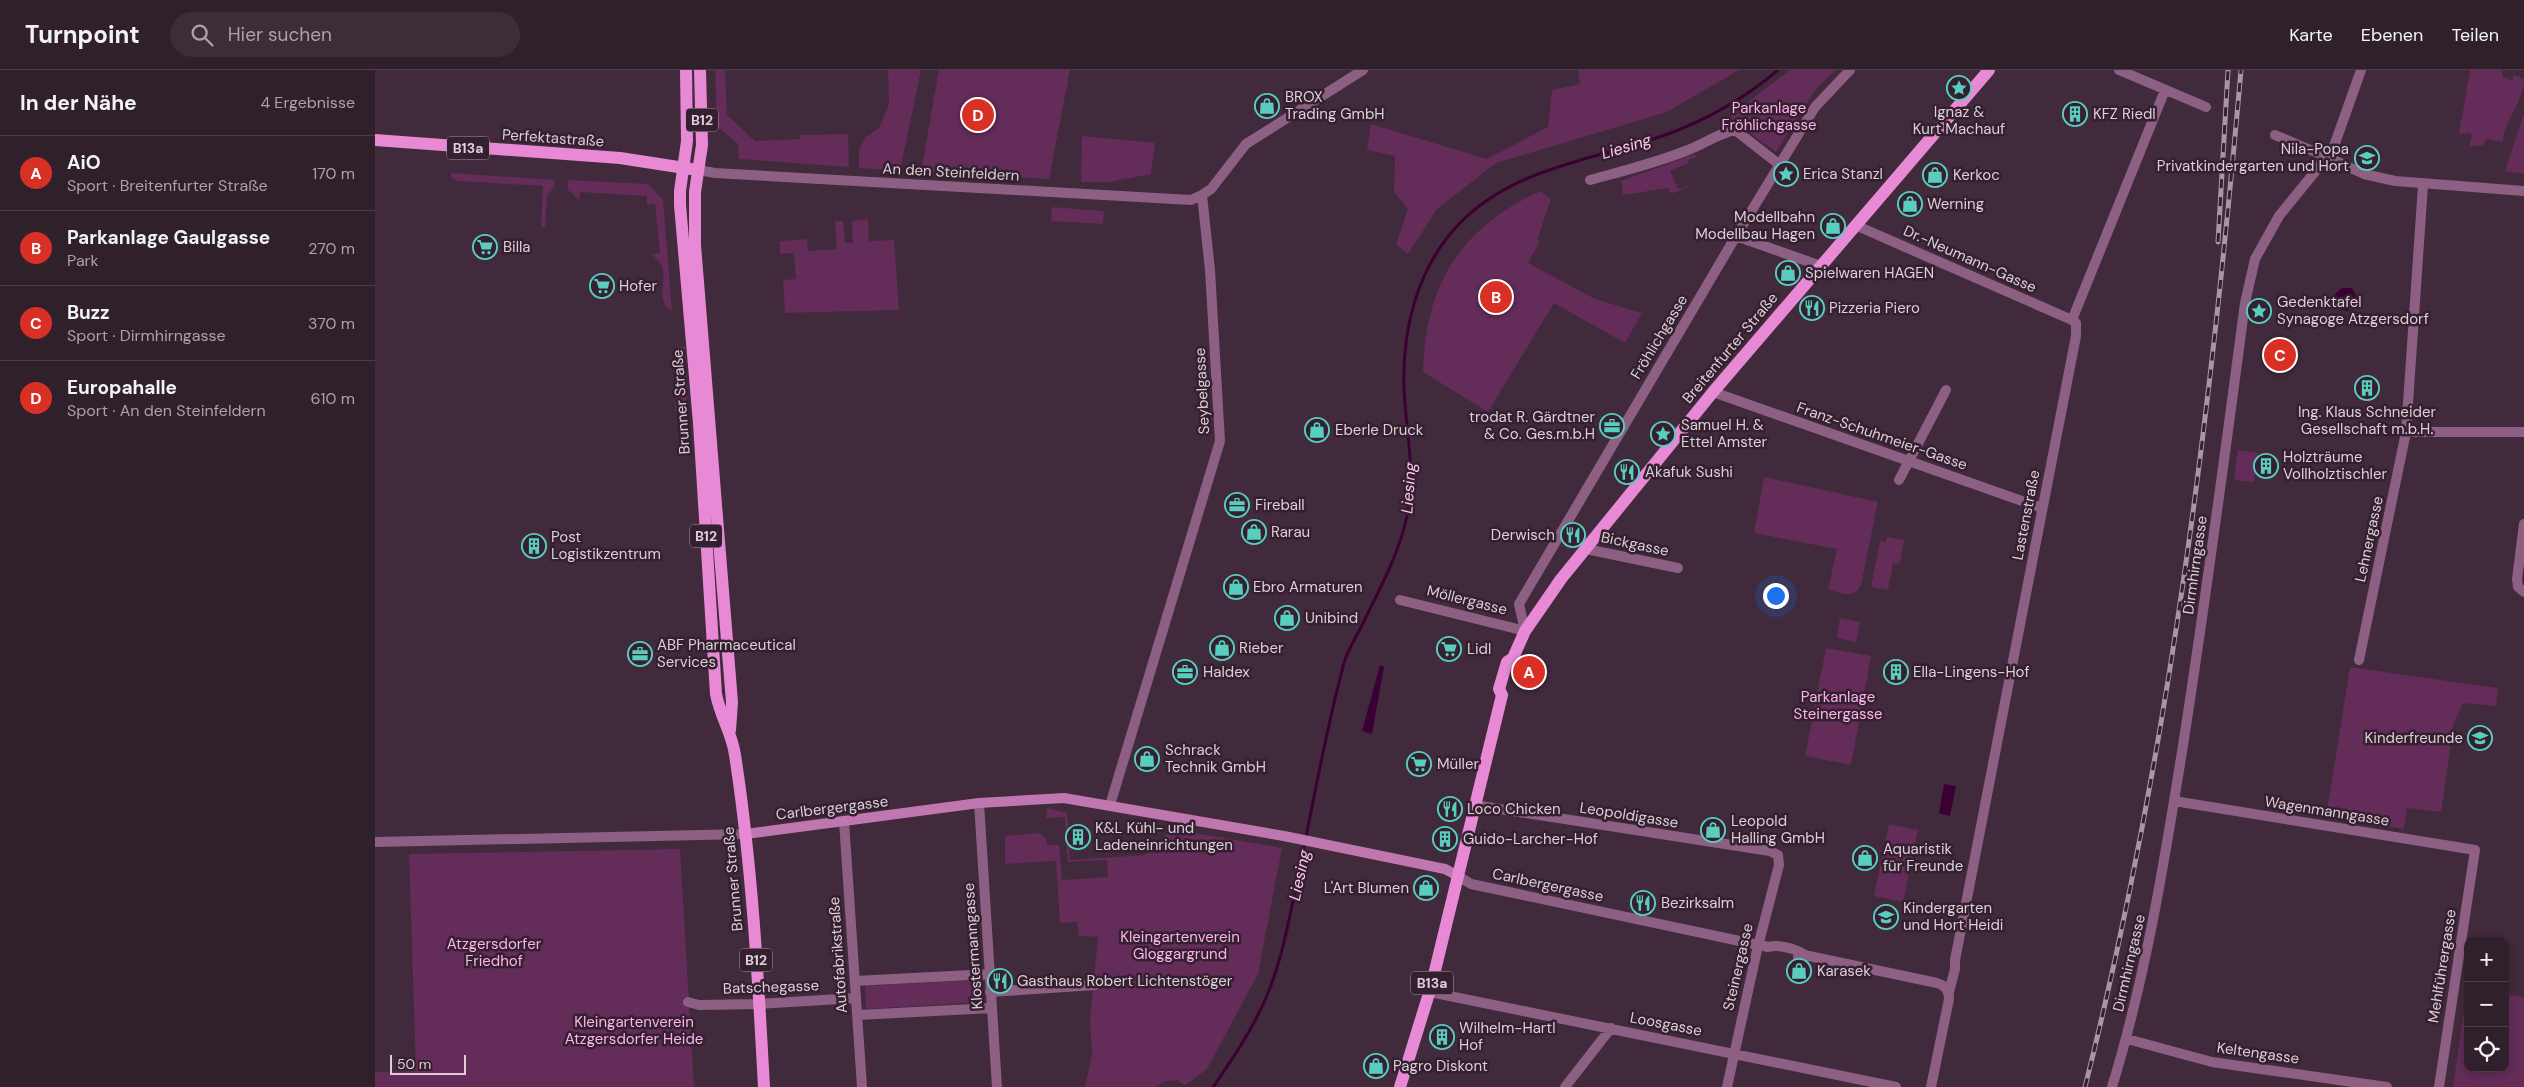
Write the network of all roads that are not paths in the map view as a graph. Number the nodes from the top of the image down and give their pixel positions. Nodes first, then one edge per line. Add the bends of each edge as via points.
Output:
1 (686, 70) edge
2 (700, 70) edge
3 (1363, 70) edge
4 (1850, 70) edge
5 (1989, 70) edge
6 (2119, 70) edge
7 (2361, 70) edge
8 (2165, 90) junction
9 (2207, 107) dead end
10 (2275, 135) dead end
11 (375, 140) edge
12 (2327, 157) junction
13 (1780, 165) junction
14 (683, 168) junction
15 (698, 170) junction
16 (1590, 180) dead end
17 (2423, 185) junction
18 (2524, 192) edge
19 (1202, 195) junction
20 (1855, 224) junction
21 (1737, 236) junction
22 (1821, 266) junction
23 (2072, 320) junction
24 (1946, 390) dead end
25 (1713, 392) junction
26 (2406, 432) junction
27 (2524, 432) edge
28 (1908, 462) junction
29 (1899, 480) dead end
30 (2041, 508) junction
31 (2524, 524) edge
32 (1586, 549) junction
33 (1679, 568) dead end
34 (2523, 592) edge
35 (1400, 600) dead end
36 (1525, 631) junction
37 (2359, 660) dead end
38 (730, 730) junction
39 (2174, 802) junction
40 (979, 804) junction
41 (1110, 805) junction
42 (1474, 805) junction
43 (844, 821) junction
44 (746, 834) junction
45 (375, 842) edge
46 (2475, 850) joint
47 (1778, 855) joint
48 (1458, 876) junction
49 (1763, 946) junction
50 (990, 974) junction
51 (855, 980) junction
52 (1095, 985) dead end
53 (990, 992) junction
54 (1430, 992) junction
55 (1949, 992) junction
56 (856, 998) junction
57 (688, 1002) dead end
58 (759, 1004) junction
59 (992, 1008) junction
60 (858, 1015) junction
61 (1611, 1028) junction
62 (2127, 1039) junction
63 (1733, 1053) junction
64 (764, 1087) edge
65 (862, 1087) edge
66 (997, 1087) edge
67 (1400, 1087) edge
68 (1565, 1087) edge
69 (1727, 1087) edge
70 (1896, 1087) edge
71 (1931, 1087) edge
72 (2112, 1087) edge
73 (2387, 1087) edge
74 (2439, 1087) edge

1 - 14 main road, Brunner Straße / B12 via 687,141
2 - 15 main road, Brunner Straße / B12 via 702,145
3 - 19 street via 1246,144 1211,189
4 - 13 street, Fröhlichgasse via 1815,108
5 - 20 main road, Breitenfurter Straße / B13a
6 - 8 street
7 - 12 street, Dirmhirngasse via 2333,149
8 - 9 street
8 - 23 street, Lastenstraße
10 - 12 street
11 - 14 main road, Perfektastraße / B13a via 620,158
12 - 17 street via 2364,174
12 - 39 street, Dirmhirngasse via 2279,216 2255,259 2245,303 2201,632
13 - 16 street via 1735,130 1724,132 1690,150
13 - 21 street, Fröhlichgasse
14 - 15 main road, Perfektastraße / B13a
14 - 38 main road, Brunner Straße / B12 via 680,205 717,694 719,711
15 - 19 street, An den Steinfeldern via 715,174 1191,200
15 - 38 main road, Brunner Straße / B12 via 695,245 732,702
17 - 18 street
17 - 26 street, Lehnergasse
19 - 41 street, Seybelgasse via 1210,270 1220,441
20 - 22 main road, Breitenfurter Straße / B13a
20 - 23 street, Dr.-Neumann-Gasse
21 - 22 street
21 - 36 street, Fröhlichgasse via 1519,604
22 - 25 main road, Breitenfurter Straße / B13a
23 - 30 street, Lastenstraße via 2076,323 2076,336
24 - 28 street
25 - 28 street, Franz-Schuhmeier-Gasse
25 - 32 main road, Breitenfurter Straße / B13a
26 - 27 street
26 - 37 street, Lehnergasse
28 - 29 street
28 - 30 street, Franz-Schuhmeier-Gasse
30 - 55 street, Lastenstraße via 1955,960 1950,967
31 - 34 street via 2517,579
32 - 33 street, Bickgasse
32 - 36 main road, Breitenfurter Straße / B13a
35 - 36 street, Möllergasse
36 - 42 main road, Breitenfurter Straße / B13a via 1513,658 1515,664 1507,691 1502,695
38 - 44 main road, Brunner Straße / B12
39 - 46 street, Wagenmanngasse
39 - 62 street, Dirmhirngasse via 2151,935
40 - 41 main road, Carlbergergasse via 1064,798
40 - 43 main road, Carlbergergasse
40 - 50 street, Klostermanngasse
41 - 48 main road, Carlbergergasse via 1324,844 1445,869
42 - 47 street, Leopoldigasse via 1770,851
42 - 48 main road, Breitenfurter Straße / B13a
43 - 44 main road, Carlbergergasse
43 - 51 street, Autofabrikstraße
44 - 45 street, Carlbergergasse
44 - 58 main road, Brunner Straße / B12
46 - 74 street, Mehlführergasse
47 - 49 street, Steinergasse
48 - 49 street, Carlbergergasse via 1471,884
48 - 54 main road, Breitenfurter Straße / B13a
49 - 55 street, Carlbergergasse via 1940,983
49 - 63 street, Steinergasse
50 - 51 street
50 - 53 street, Klostermanngasse
51 - 56 street, Autofabrikstraße
52 - 53 street
53 - 59 street, Klostermanngasse
54 - 61 street, Loosgasse
54 - 67 main road, Breitenfurter Straße / B13a
55 - 71 street, Lastenstraße
56 - 58 street, Batschegasse
56 - 60 street, Autofabrikstraße
57 - 58 street, Batschegasse via 699,1005
58 - 64 main road, Brunner Straße / B12
59 - 60 street
59 - 66 street, Klostermanngasse
60 - 65 street, Autofabrikstraße
61 - 63 street, Loosgasse
61 - 68 street
62 - 72 street, Dirmhirngasse
62 - 73 street, Keltengasse via 2212,1062
63 - 69 street, Steinergasse
63 - 70 street, Loosgasse

